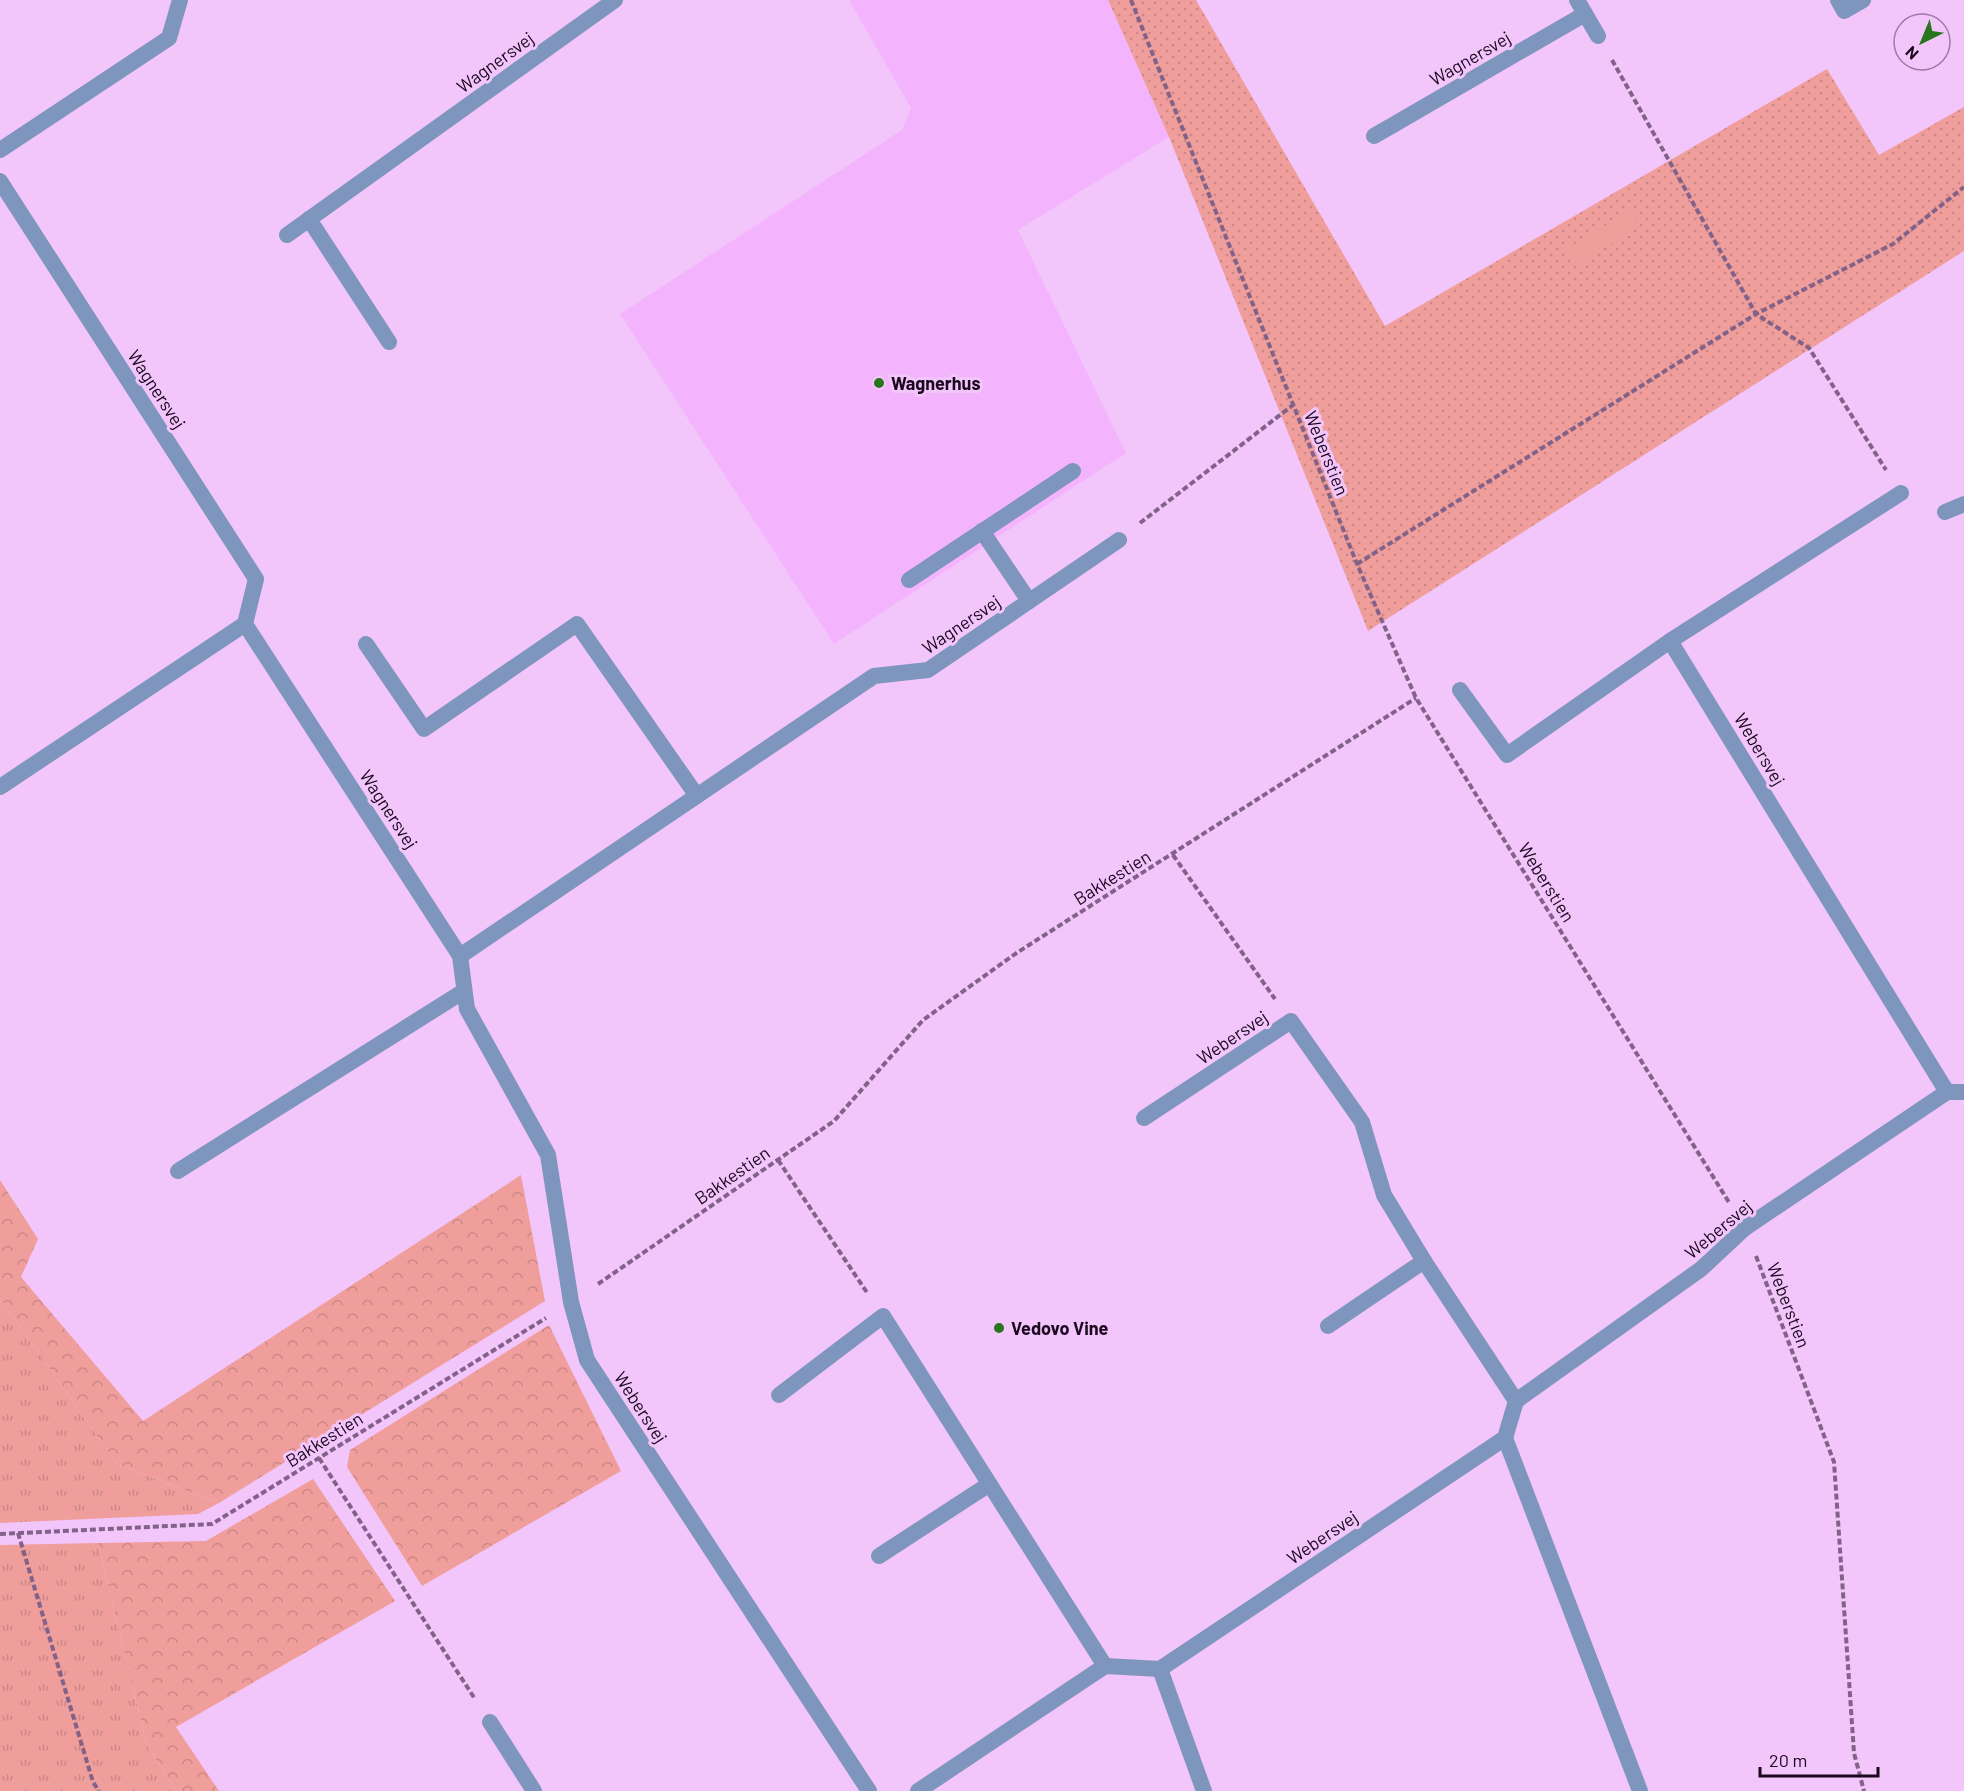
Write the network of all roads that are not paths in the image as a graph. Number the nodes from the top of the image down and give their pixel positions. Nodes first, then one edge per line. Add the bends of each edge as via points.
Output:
1 (180, 0) edge
2 (615, 0) edge
3 (1838, 0) edge
4 (1863, 0) edge
5 (1581, 7) edge
6 (1598, 36) road end
7 (1374, 136) dead end
8 (0, 150) edge
9 (0, 181) edge
10 (309, 219) junction
11 (287, 235) dead end
12 (389, 342) dead end
13 (1073, 471) dead end
14 (1900, 493) road end
15 (1964, 504) edge
16 (1945, 512) dead end
17 (982, 531) junction
18 (1119, 540) road end
19 (909, 580) dead end
20 (1029, 601) junction
21 (245, 624) junction
22 (1670, 640) junction
23 (366, 644) dead end
24 (1460, 690) dead end
25 (0, 787) edge
26 (697, 796) junction
27 (460, 956) junction
28 (464, 991) junction
29 (467, 1009) joint
30 (1955, 1092) edge
31 (1144, 1118) dead end
32 (178, 1171) dead end
33 (1424, 1261) junction
34 (1328, 1326) dead end
35 (779, 1395) dead end
36 (1516, 1401) junction
37 (1505, 1438) junction
38 (988, 1485) junction
39 (879, 1556) dead end
40 (1105, 1666) junction
41 (1160, 1668) junction
42 (490, 1722) road end
43 (534, 1791) edge
44 (869, 1791) edge
45 (918, 1791) edge
46 (1204, 1791) edge
47 (1640, 1791) edge

1 - 8 street via 169,38
2 - 10 street, Wagnersvej
3 - 4 street via 1844,11
5 - 6 street, Wagnersvej
5 - 7 street, Wagnersvej
9 - 21 street, Wagnersvej via 256,579
10 - 11 street, Wagnersvej
10 - 12 street
13 - 17 street
14 - 22 street
15 - 16 street
17 - 19 street
17 - 20 street
18 - 20 street, Wagnersvej
20 - 26 street, Wagnersvej via 928,670 874,676
21 - 25 street
21 - 27 street, Wagnersvej
22 - 24 street via 1507,755
22 - 30 street, Webersvej
23 - 26 street via 424,729 578,624
26 - 27 street, Wagnersvej
27 - 28 street, Wagnersvej
28 - 29 street, Wagnersvej
28 - 32 street
29 - 44 street, Webersvej via 548,1155 571,1302 587,1360
30 - 36 street, Webersvej via 1745,1228 1701,1269
31 - 33 street, Webersvej via 1291,1021 1362,1122 1384,1195
33 - 34 street
33 - 36 street, Webersvej
35 - 38 street via 883,1316
36 - 37 street
37 - 41 street, Webersvej
37 - 47 street
38 - 39 street
38 - 40 street
40 - 41 street
40 - 45 street
41 - 46 street
42 - 43 street

